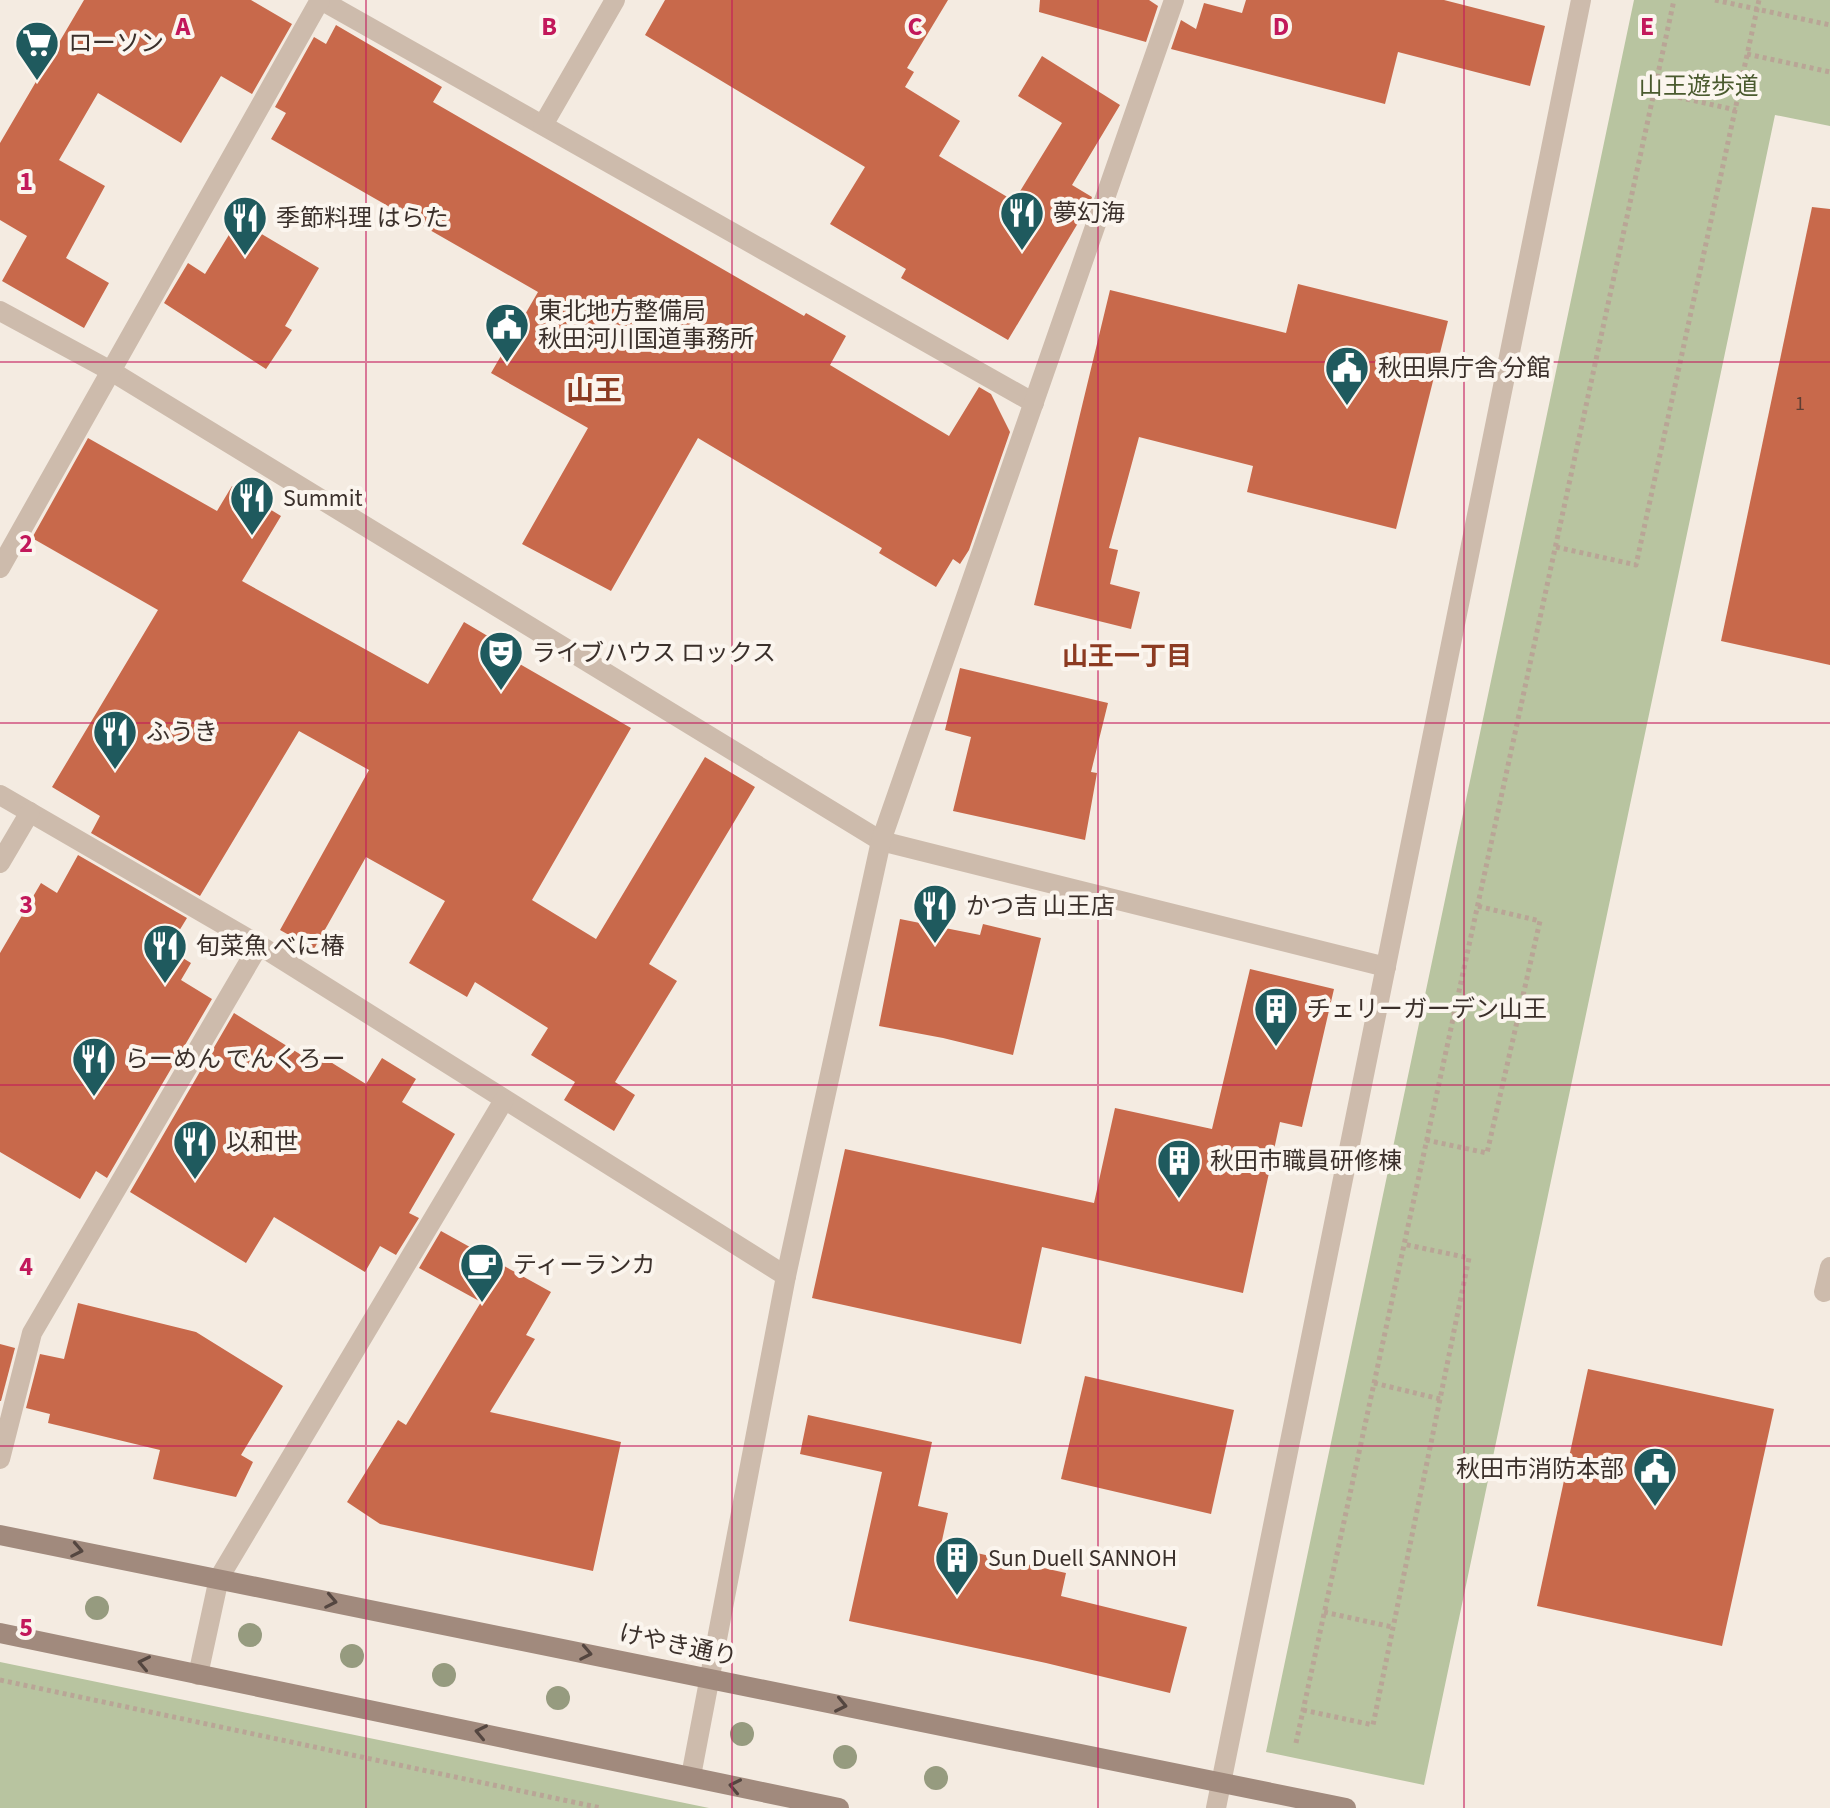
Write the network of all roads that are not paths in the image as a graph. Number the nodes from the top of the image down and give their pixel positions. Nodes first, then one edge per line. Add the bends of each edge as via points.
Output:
1 (321, 0) edge
2 (615, 0) edge
3 (1174, 0) edge
4 (1581, 0) edge
5 (543, 125) junction
6 (0, 311) edge
7 (111, 371) junction
8 (1034, 403) junction
9 (0, 568) edge
10 (0, 795) edge
11 (30, 812) junction
12 (881, 841) junction
13 (0, 863) edge
14 (259, 945) junction
15 (1386, 967) junction
16 (504, 1100) junction
17 (1830, 1267) edge
18 (786, 1276) junction
19 (1824, 1292) dead end
20 (0, 1459) edge
21 (0, 1535) edge
22 (219, 1578) junction
23 (0, 1633) edge
24 (198, 1675) junction
25 (711, 1678) junction
26 (691, 1776) junction
27 (1221, 1784) junction
28 (839, 1808) edge
29 (1216, 1808) edge
30 (1346, 1808) edge

1 - 5 street
1 - 7 street
2 - 5 street
3 - 8 street
4 - 15 street
5 - 8 street
6 - 7 street
7 - 9 street
7 - 12 street
8 - 12 street
10 - 11 street
11 - 13 street
11 - 14 street
12 - 15 street
12 - 18 street
14 - 16 street
14 - 20 street via 32,1333
15 - 27 street
16 - 18 street
16 - 22 street
17 - 19 street
18 - 25 street
21 -> 22 street, けやき通り
22 - 24 street
22 -> 25 street, けやき通り
24 -> 23 street
26 -> 24 street
25 - 26 street
25 -> 27 street, けやき通り
28 -> 26 street
27 - 29 street
27 - 30 street, けやき通り

